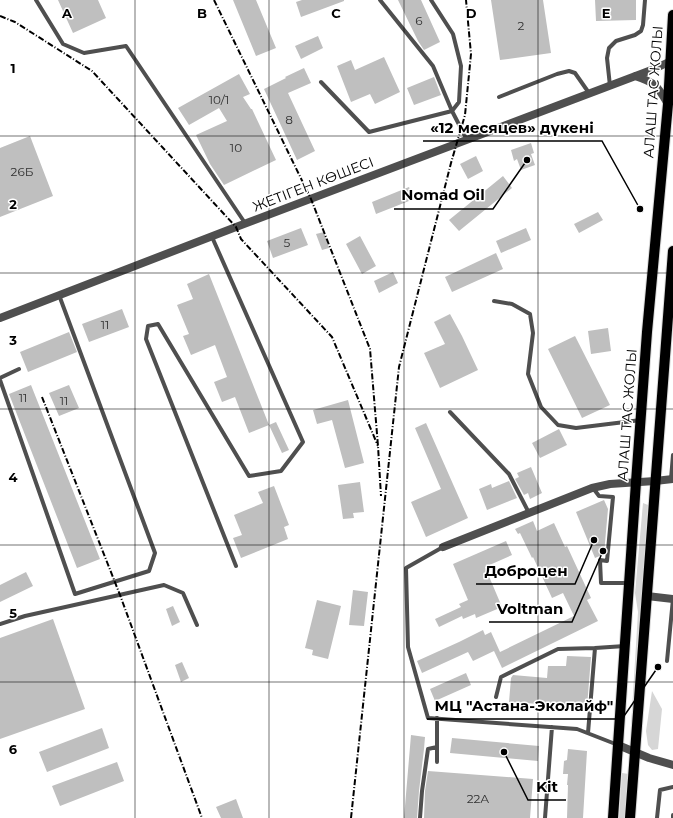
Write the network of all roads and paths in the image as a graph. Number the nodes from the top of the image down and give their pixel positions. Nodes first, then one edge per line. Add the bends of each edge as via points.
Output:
1 (36, 0) edge
2 (380, 0) edge
3 (431, 0) edge
4 (645, 0) edge
5 (673, 15) edge
6 (672, 61) edge
7 (635, 76) junction
8 (321, 82) dead end
9 (610, 86) junction
10 (589, 94) junction
11 (499, 97) dead end
12 (668, 107) junction
13 (452, 111) junction
14 (467, 140) junction
15 (245, 224) junction
16 (212, 237) junction
17 (673, 251) edge
18 (59, 295) junction
19 (494, 301) dead end
20 (0, 318) edge
21 (670, 318) edge
22 (19, 369) dead end
23 (0, 379) edge
24 (450, 412) dead end
25 (641, 420) junction
26 (673, 455) edge
27 (672, 480) edge
28 (655, 481) junction
29 (636, 482) junction
30 (592, 488) junction
31 (529, 513) junction
32 (443, 547) joint
33 (236, 566) dead end
34 (630, 583) junction
35 (647, 596) junction
36 (673, 599) edge
37 (0, 624) edge
38 (197, 624) dead end
39 (625, 646) junction
40 (595, 648) junction
41 (667, 661) dead end
42 (496, 697) dead end
43 (437, 718) junction
44 (552, 727) junction
45 (588, 733) junction
46 (618, 745) junction
47 (437, 747) junction
48 (635, 752) junction
49 (437, 762) dead end
50 (673, 765) edge
51 (673, 787) edge
52 (673, 815) edge
53 (420, 818) edge
54 (545, 818) edge
55 (613, 818) edge
56 (630, 818) edge
57 (657, 818) edge
58 (673, 818) edge

1 - 15 lane via 63,44 84,53 126,46
2 - 13 lane via 433,66
3 - 13 lane via 453,34 460,66 458,102
4 - 9 lane via 641,31 616,41 609,48 607,58
5 - 6 main road, АЛАШ ТАС ЖОЛЫ
6 - 7 street, ЖЕТІГЕН КӨШЕСІ
6 - 12 main road, АЛАШ ТАС ЖОЛЫ
7 - 9 street, ЖЕТІГЕН КӨШЕСІ
7 - 12 street via 656,86
8 - 13 lane via 370,132
9 - 10 street, ЖЕТІГЕН КӨШЕСІ
10 - 11 lane via 575,73 569,71
10 - 14 street, ЖЕТІГЕН КӨШЕСІ
12 - 25 main road, АЛАШ ТАС ЖОЛЫ
13 - 14 lane
14 - 15 street, ЖЕТІГЕН КӨШЕСІ
15 - 16 street, ЖЕТІГЕН КӨШЕСІ
16 - 18 street, ЖЕТІГЕН КӨШЕСІ
16 - 33 lane via 303,442 281,471 249,476 158,324 148,326 146,339
17 - 21 main road
18 - 20 street, ЖЕТІГЕН КӨШЕСІ
18 - 23 lane via 155,554 149,572 75,594
19 - 25 lane via 512,304 530,314 533,333 528,374 541,407 558,425 576,428
21 - 28 main road
22 - 23 lane
24 - 31 lane via 509,474
25 - 29 main road, АЛАШ ТАС ЖОЛЫ
26 - 27 lane
27 - 28 street
28 - 29 street
28 - 35 main road
29 - 30 street
29 - 34 main road, АЛАШ ТАС ЖОЛЫ
30 - 31 street
30 - 34 lane via 599,496 613,497 607,561 600,560 601,583
31 - 32 street
32 - 43 lane via 406,568 408,647 428,718
34 - 39 main road, АЛАШ ТАС ЖОЛЫ
35 - 36 street
35 - 48 main road
36 - 41 lane
37 - 38 lane via 164,585 184,593
39 - 40 lane
39 - 46 main road, АЛАШ ТАС ЖОЛЫ
40 - 42 lane via 558,649 508,673 501,677
40 - 45 lane
43 - 44 lane
43 - 47 lane
44 - 45 lane via 577,729
44 - 54 lane
45 - 46 lane
46 - 48 street
46 - 55 main road, АЛАШ ТАС ЖОЛЫ
47 - 49 lane
47 - 53 lane via 428,749
48 - 50 street
48 - 56 main road
51 - 57 lane via 660,790
52 - 58 lane

